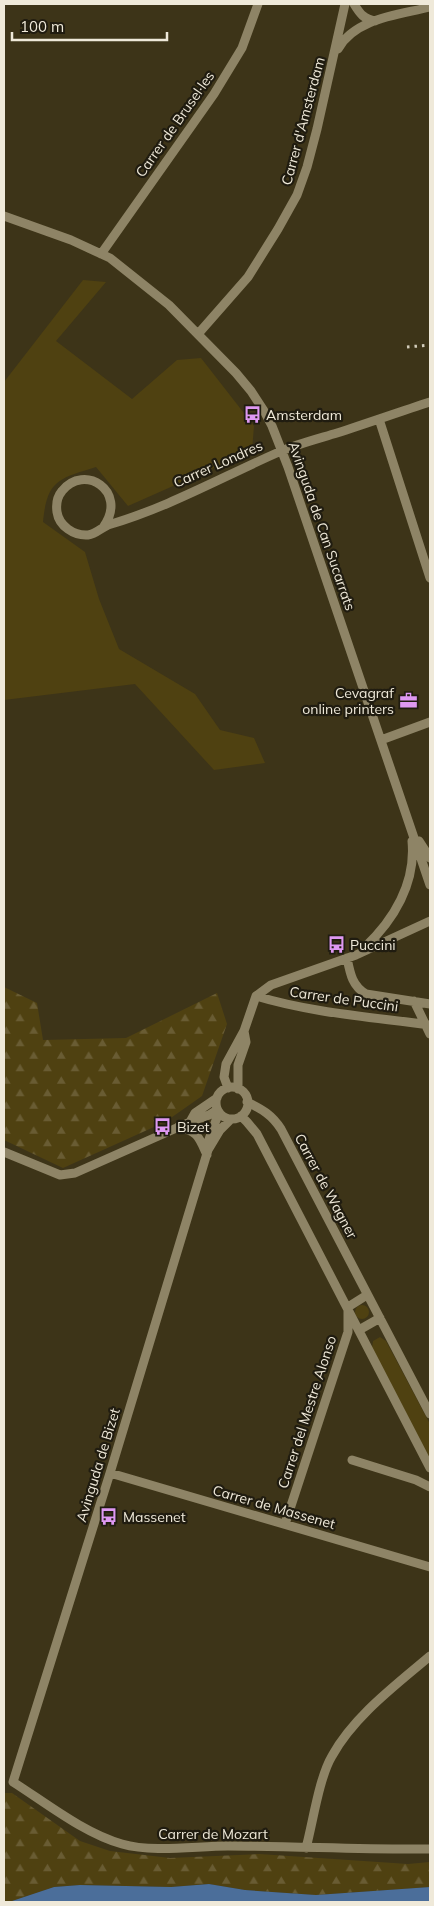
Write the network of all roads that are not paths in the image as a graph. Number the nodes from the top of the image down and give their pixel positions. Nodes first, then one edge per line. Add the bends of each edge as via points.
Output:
1 (258, 4) edge
2 (345, 4) edge
3 (354, 4) edge
4 (430, 7) edge
5 (376, 21) junction
6 (334, 56) junction
7 (4, 216) edge
8 (102, 254) junction
9 (198, 334) junction
10 (430, 402) edge
11 (379, 419) junction
12 (281, 451) junction
13 (104, 526) junction
14 (430, 578) edge
15 (430, 722) edge
16 (381, 740) junction
17 (409, 824) junction
18 (430, 858) edge
19 (430, 885) edge
20 (430, 921) edge
21 (356, 955) junction
22 (346, 958) junction
23 (256, 996) junction
24 (414, 1001) junction
25 (430, 1004) edge
26 (428, 1025) edge
27 (244, 1031) junction
28 (430, 1034) edge
29 (228, 1088) junction
30 (238, 1089) junction
31 (217, 1098) junction
32 (247, 1102) junction
33 (218, 1111) junction
34 (241, 1116) junction
35 (231, 1119) junction
36 (190, 1122) junction
37 (178, 1127) junction
38 (4, 1152) edge
39 (207, 1152) junction
40 (367, 1295) junction
41 (348, 1307) junction
42 (380, 1318) junction
43 (359, 1330) junction
44 (430, 1414) edge
45 (352, 1460) dead end
46 (430, 1468) edge
47 (110, 1473) junction
48 (430, 1488) edge
49 (285, 1524) junction
50 (430, 1567) edge
51 (430, 1656) edge
52 (9, 1782) edge
53 (306, 1848) junction
54 (430, 1849) edge

1 - 8 street, Carrer de Brusel·les via 242,48 214,94
2 - 6 street, Carrer d'Amsterdam
3 - 5 street via 366,19
4 - 5 street
5 - 6 street via 353,30
6 - 9 street, Carrer d'Amsterdam via 297,196 248,277
7 - 8 street, Avinguda de Can Sucarrats
8 - 9 street, Avinguda de Can Sucarrats via 169,305
9 - 12 street, Avinguda de Can Sucarrats via 251,391 264,410
10 - 11 street, Carrer Londres
11 - 12 street, Carrer Londres
11 - 14 street
12 - 13 street, Carrer Londres via 132,518
12 - 16 street, Avinguda de Can Sucarrats
13 - 13 street via 110,518 112,503 103,486 84,479 70,483 62,490 56,505 65,527 73,533 87,535
15 - 16 street
16 - 17 street, Avinguda de Can Sucarrats
17 - 18 street, Avinguda de Can Sucarrats
17 - 19 street, Avinguda de Can Sucarrats
17 - 21 street, Avinguda de Can Sucarrats via 412,849 408,886 380,932
20 - 21 street
21 - 22 street
22 - 23 street via 271,986
22 - 24 street, Carrer de Puccini via 357,989 366,994
23 - 26 street, Carrer de Puccini via 309,1009
23 - 27 street
24 - 25 street, Carrer de Puccini
24 - 26 street
26 - 28 street
27 - 29 street via 226,1064 224,1076
27 - 30 street via 246,1042 238,1066
29 - 30 street
29 - 31 street
30 - 32 street
31 - 33 street
31 - 36 street via 195,1113
32 - 34 street
32 - 40 street, Carrer de Wagner via 264,1110 278,1124
33 - 35 street
33 - 36 street
33 - 39 street, Avinguda de Bizet
34 - 35 street
34 - 41 street via 257,1134
35 - 39 street, Avinguda de Bizet
36 - 37 street
37 - 38 street via 75,1173 60,1175
37 - 39 street via 196,1134
39 - 47 street, Avinguda de Bizet
40 - 41 street
40 - 42 street, Carrer de Wagner
41 - 43 street
41 - 49 street, Carrer del Mestre Alonso via 348,1332
42 - 43 street
42 - 44 street, Carrer de Wagner
43 - 46 street
45 - 48 street via 416,1480
47 - 49 street, Carrer de Massenet
47 - 52 street, Avinguda de Bizet
49 - 50 street, Carrer de Massenet
51 - 53 street via 374,1704 331,1756
52 - 53 street, Carrer de Mozart via 100,1837 124,1845
53 - 54 street, Carrer de Mozart

